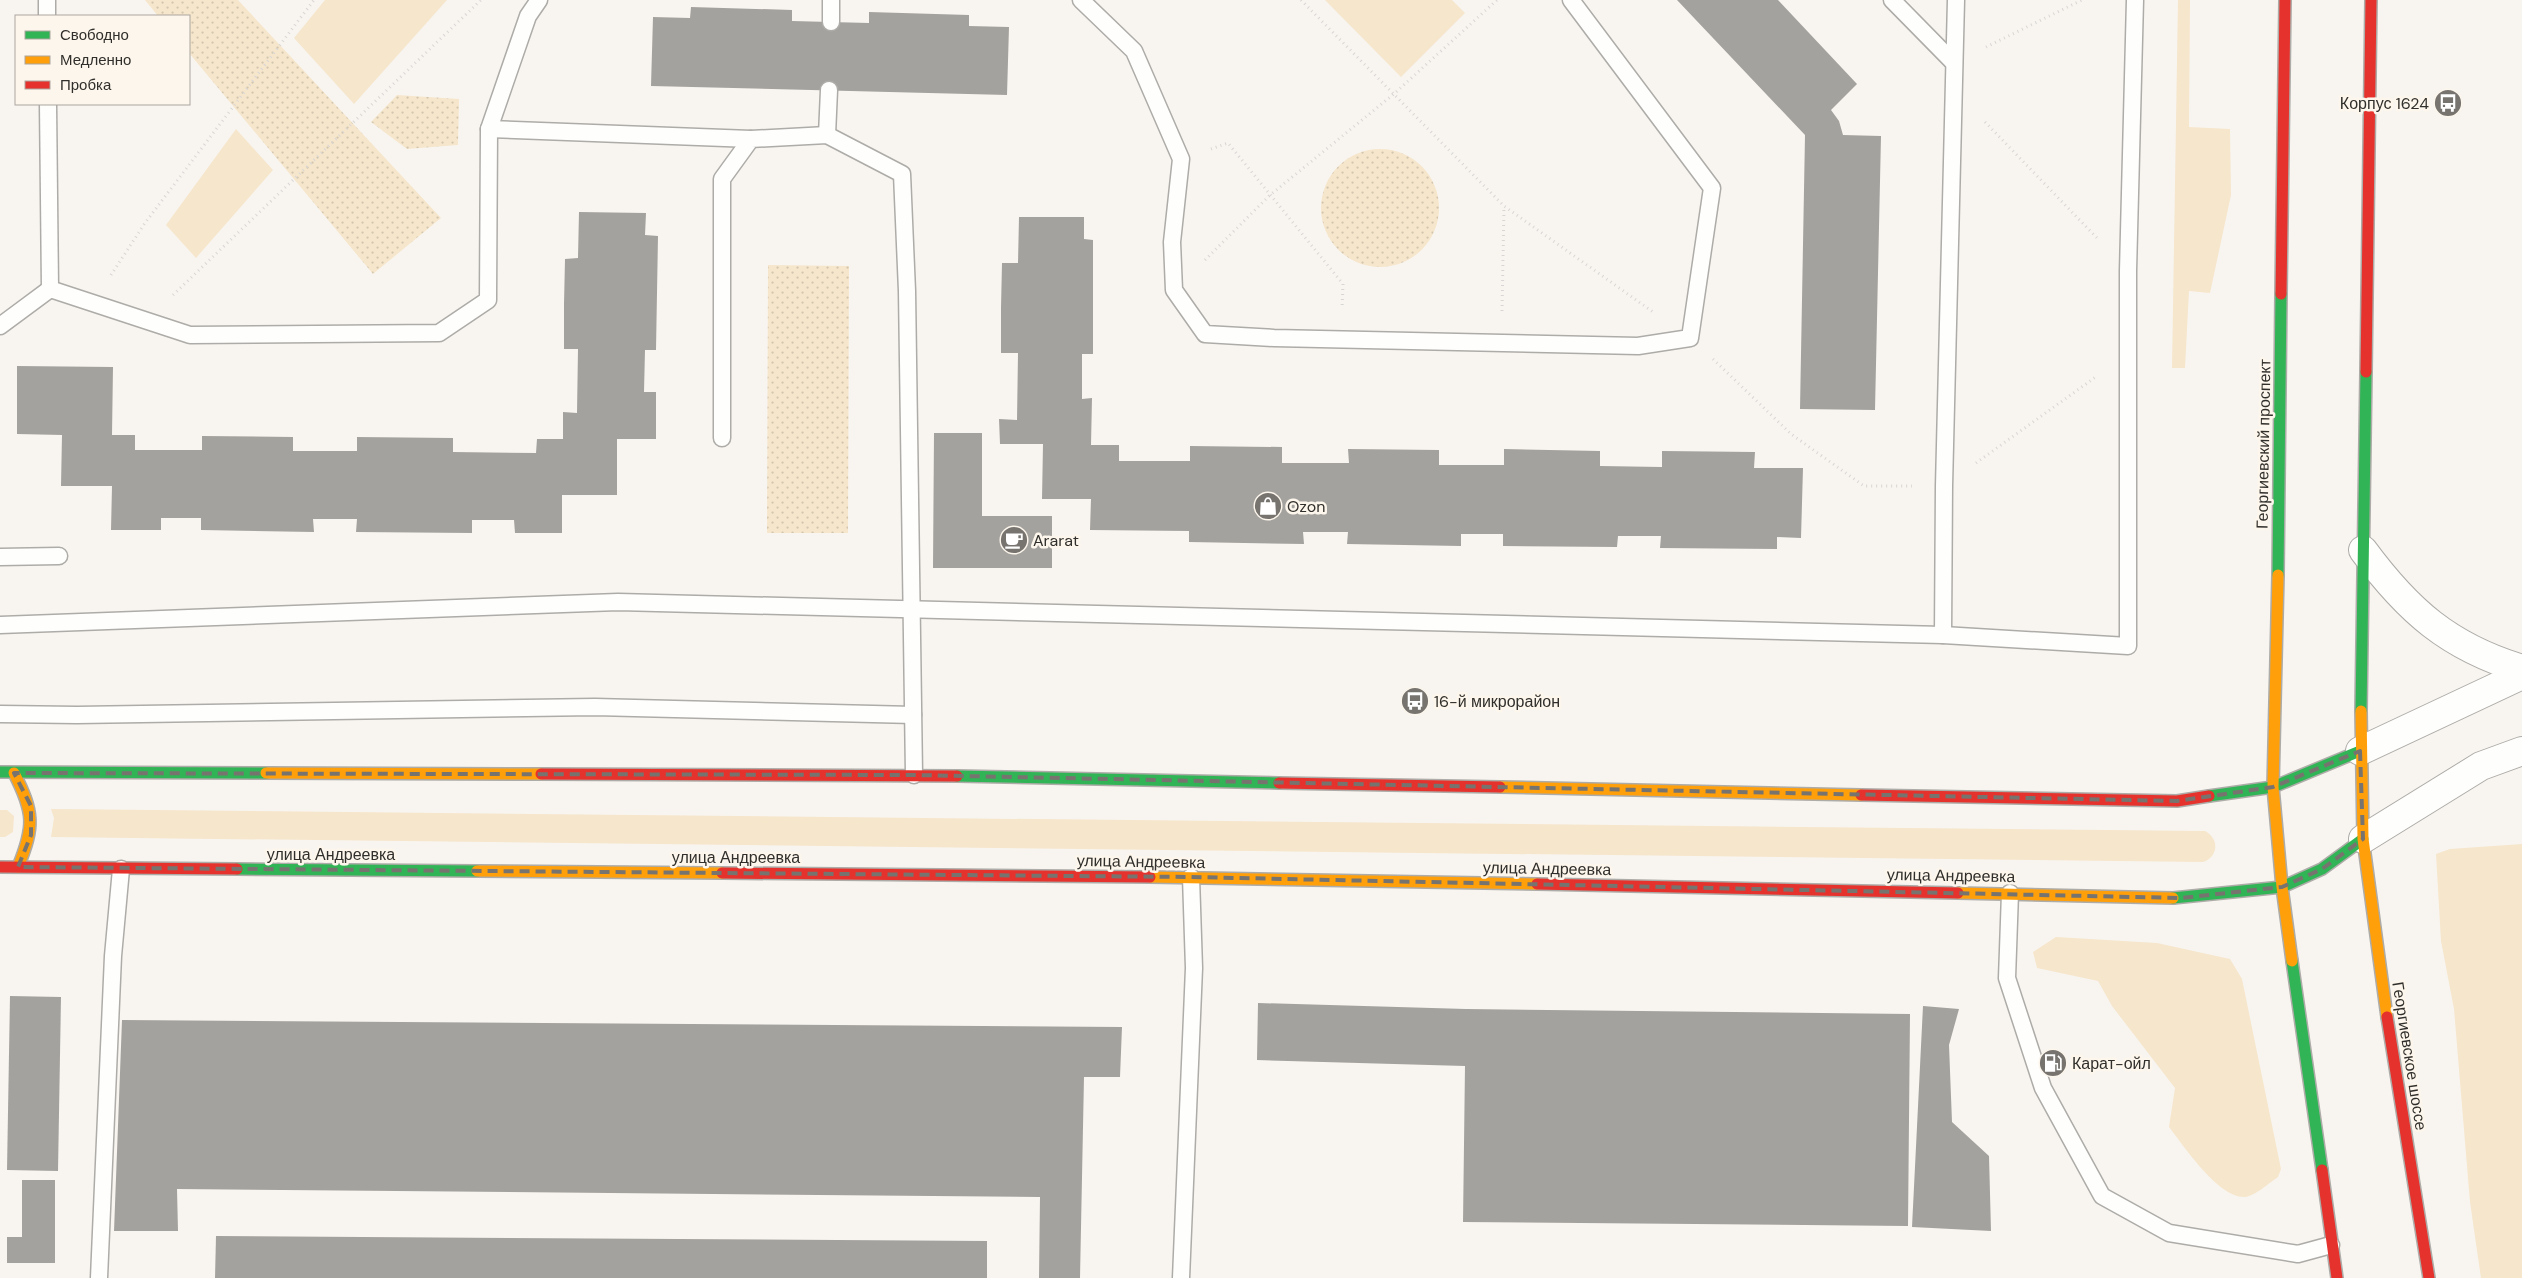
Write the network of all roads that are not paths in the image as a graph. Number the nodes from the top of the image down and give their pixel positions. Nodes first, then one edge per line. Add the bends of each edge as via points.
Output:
1 (47, 0) edge
2 (539, 0) edge
3 (831, 0) edge
4 (1081, 0) edge
5 (1571, 0) edge
6 (1892, 0) edge
7 (1956, 0) edge
8 (2135, 0) edge
9 (2285, 0) edge
10 (2371, 0) edge
11 (47, 15) edge
12 (831, 22) dead end
13 (1954, 63) junction
14 (829, 90) dead end
15 (48, 105) edge
16 (489, 129) junction
17 (827, 135) junction
18 (750, 139) junction
19 (50, 289) junction
20 (0, 326) edge
21 (722, 438) dead end
22 (2363, 550) junction
23 (59, 556) dead end
24 (0, 557) edge
25 (912, 610) junction
26 (0, 625) edge
27 (1943, 635) junction
28 (2522, 669) edge
29 (2522, 674) edge
30 (0, 714) edge
31 (913, 715) junction
32 (2360, 751) junction
33 (2522, 752) edge
34 (0, 772) edge
35 (14, 773) junction
36 (914, 775) junction
37 (2273, 787) junction
38 (2363, 839) junction
39 (0, 867) edge
40 (18, 867) junction
41 (121, 869) junction
42 (1191, 878) junction
43 (2282, 887) junction
44 (2010, 893) junction
45 (2331, 1245) junction
46 (99, 1278) edge
47 (1181, 1278) edge
48 (2338, 1278) edge
49 (2429, 1278) edge

1 - 11 lane
2 - 16 lane via 528,16
3 - 12 lane
4 - 5 lane via 1134,51 1181,158 1172,242 1174,290 1204,334 1638,346 1690,338 1712,188
6 - 13 lane
7 - 13 lane
8 - 27 lane via 2128,271 2128,646
9 - 37 main road, Георгиевский проспект
10 - 22 main road
13 - 27 lane
14 - 17 lane
15 - 19 lane
16 - 18 lane
16 - 19 lane via 488,300 439,333 190,335
17 - 18 lane
17 - 25 lane via 902,174
18 - 21 lane via 722,179
19 - 20 lane
22 - 28 street via 2381,576 2429,623 2455,642 2495,661
22 - 32 main road
23 - 24 lane
25 - 26 lane via 618,602
25 - 27 lane
25 - 31 lane
29 - 32 street
30 - 31 lane via 595,707
31 - 36 lane
32 - 37 main road
32 - 38 main road
33 - 38 street via 2481,766
34 - 35 main road
35 - 36 main road
35 - 40 main road via 31,806 32,835
36 - 37 main road via 2177,801
37 - 43 main road, Георгиевский проспект
38 - 43 main road, улица Андреевка via 2322,869
38 - 49 main road, Георгиевское шоссе
39 - 40 main road, улица Андреевка
40 - 41 main road, улица Андреевка
41 - 42 main road, улица Андреевка
41 - 46 lane via 113,956
42 - 44 main road, улица Андреевка
42 - 47 lane via 1194,968
43 - 44 main road, улица Андреевка via 2182,898
43 - 45 main road
44 - 45 lane via 2007,978 2043,1088 2102,1196 2168,1233 2298,1254
45 - 48 main road

